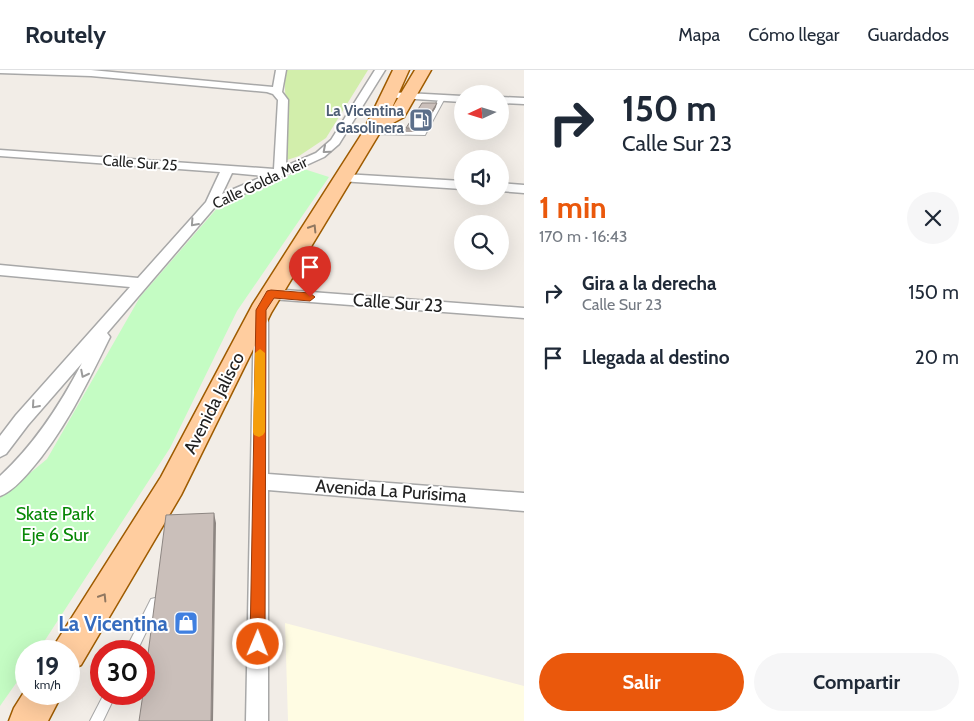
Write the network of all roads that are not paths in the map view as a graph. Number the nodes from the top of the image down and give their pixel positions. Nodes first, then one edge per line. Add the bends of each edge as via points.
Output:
1 (0, 70) edge
2 (281, 70) edge
3 (380, 70) edge
4 (401, 70) edge
5 (423, 70) edge
6 (75, 71) edge
7 (91, 72) edge
8 (277, 92) junction
9 (388, 95) junction
10 (364, 96) junction
11 (409, 96) junction
12 (442, 98) junction
13 (454, 99) edge
14 (509, 100) edge
15 (524, 101) edge
16 (373, 130) junction
17 (0, 153) edge
18 (228, 169) junction
19 (280, 173) junction
20 (344, 178) junction
21 (454, 185) edge
22 (509, 188) edge
23 (524, 189) edge
24 (211, 204) junction
25 (0, 270) edge
26 (141, 283) junction
27 (266, 302) junction
28 (524, 313) edge
29 (113, 315) junction
30 (0, 449) edge
31 (258, 481) junction
32 (0, 488) edge
33 (524, 502) edge
34 (155, 603) edge
35 (77, 640) edge
36 (136, 640) edge
37 (37, 705) edge
38 (104, 705) edge
39 (27, 721) edge
40 (96, 721) edge
41 (257, 721) edge

1 - 6 street
2 - 8 street
3 - 10 street, Calle Golda Meir
4 - 9 main road, Avenida Jalisco
5 - 11 main road
6 - 7 street
7 - 8 street
8 - 19 street via 283,100
9 - 10 main road
9 - 11 street
9 - 16 main road, Avenida Jalisco
10 -> 19 street, Calle Golda Meir via 335,142 320,155
11 - 12 street
11 - 16 main road via 398,113
12 - 13 street
12 - 16 lane via 423,134
14 - 15 street
16 - 20 main road, Avenida Jalisco
17 - 18 street, Calle Sur 25
18 - 19 street, Calle Sur 25
18 - 24 street
19 - 24 street, Calle Golda Meir
20 - 21 street
27 -> 20 main road, Avenida Jalisco
22 - 23 street
24 -> 26 street, Calle Golda Meir
25 - 26 street
26 - 29 street, Calle Golda Meir
27 - 28 street, Calle Sur 23
27 - 31 street
35 -> 27 main road, Avenida Jalisco via 171,486
29 -> 30 street, Calle Golda Meir
29 -> 32 street, Calle Golda Meir via 51,433
31 - 33 street, Avenida La Purísima
31 - 41 street
34 - 36 lane
37 - 39 main road
38 - 40 lane

